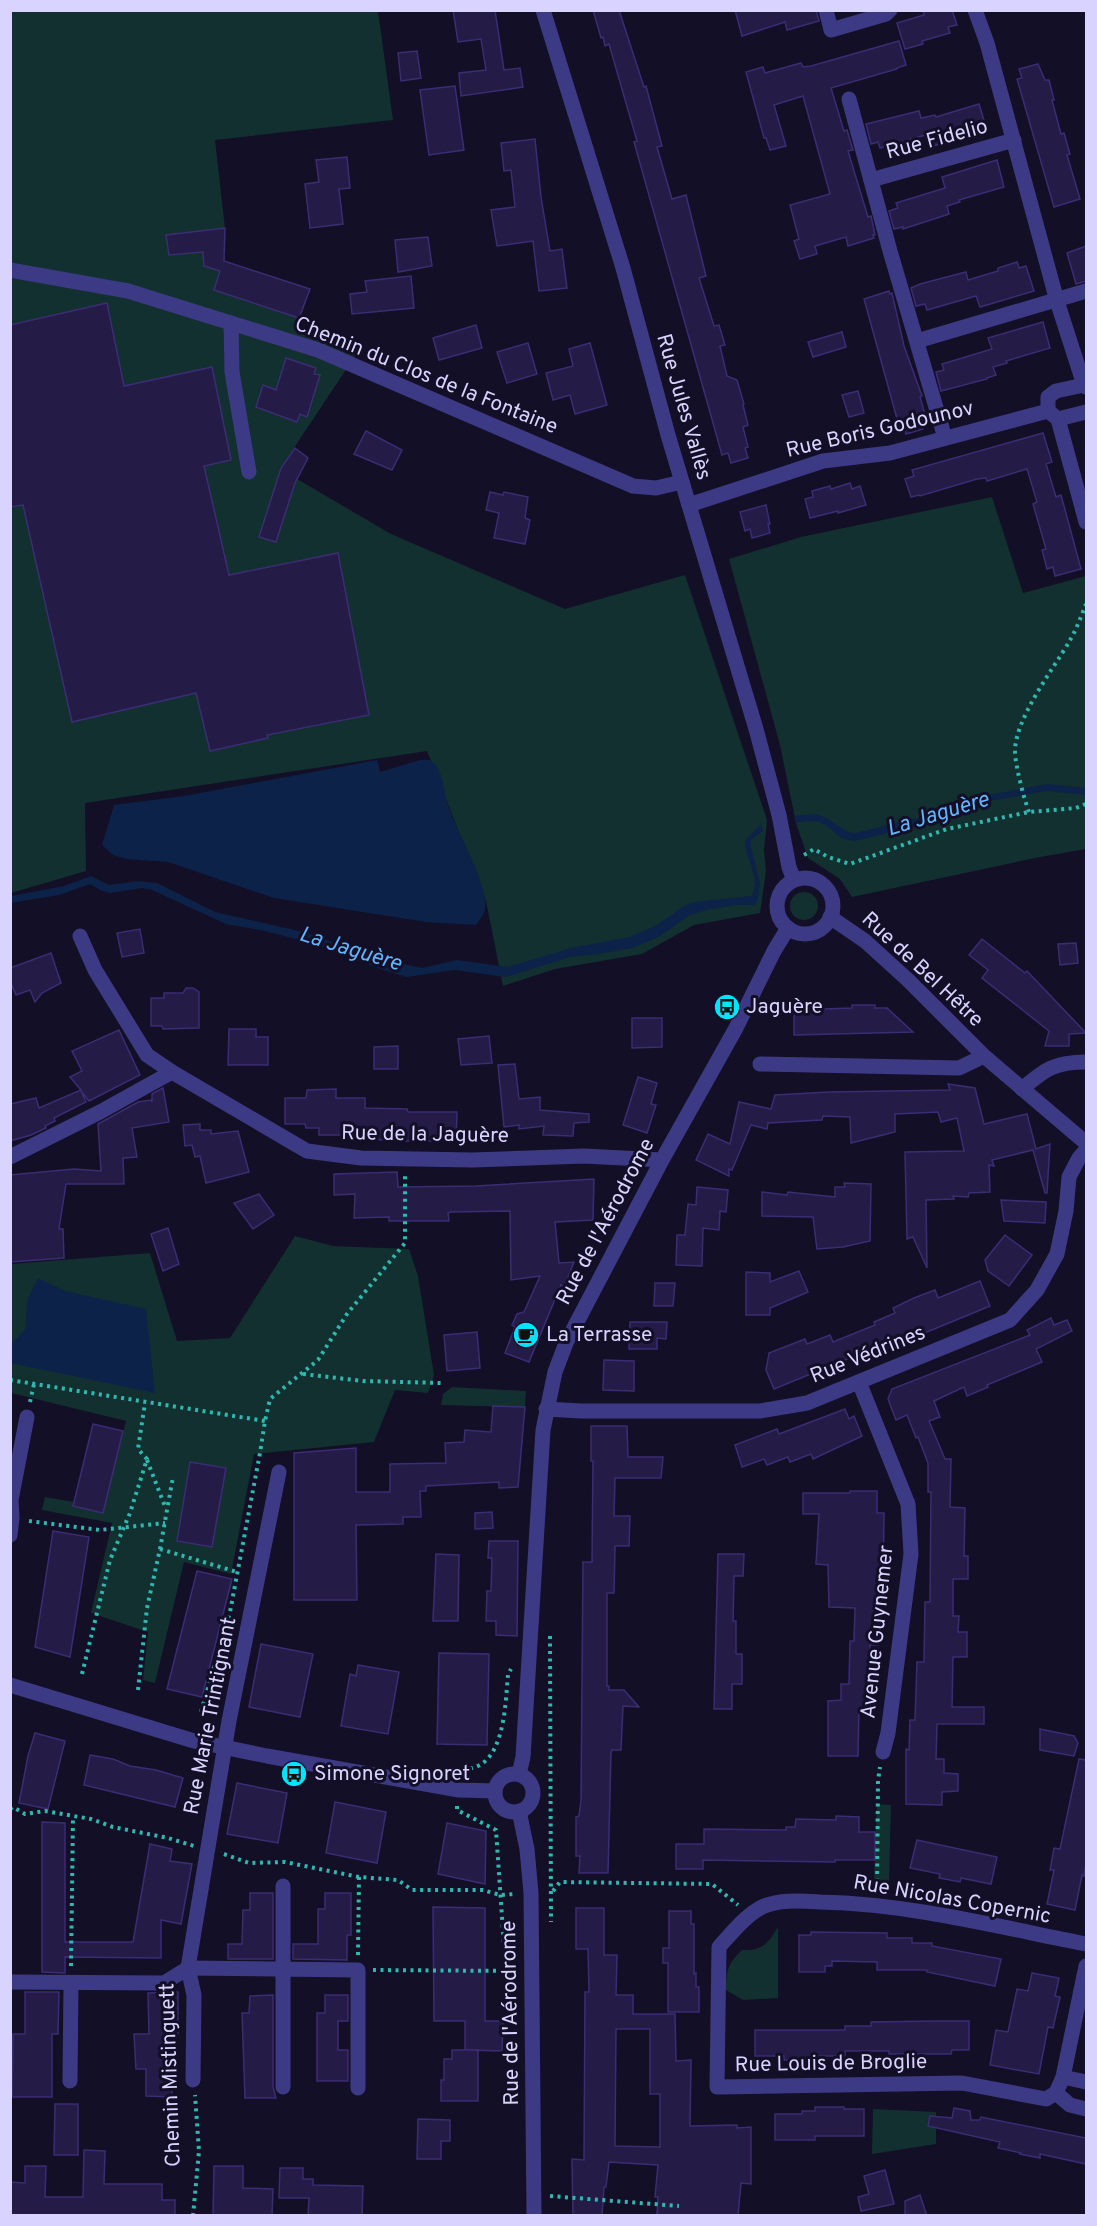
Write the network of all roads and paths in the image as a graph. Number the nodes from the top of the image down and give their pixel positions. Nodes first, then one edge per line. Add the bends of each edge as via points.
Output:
1 (543, 10) edge
2 (826, 10) edge
3 (890, 10) edge
4 (975, 10) edge
5 (849, 99) dead end
6 (1014, 140) junction
7 (871, 180) junction
8 (10, 270) edge
9 (1086, 291) edge
10 (1058, 301) junction
11 (231, 323) junction
12 (916, 341) junction
13 (1085, 386) edge
14 (1086, 412) edge
15 (1053, 415) junction
16 (945, 438) junction
17 (249, 472) dead end
18 (682, 482) junction
19 (689, 505) junction
20 (1086, 522) edge
21 (1086, 604) edge
22 (1086, 804) edge
23 (1029, 812) junction
24 (804, 855) dead end
25 (794, 880) junction
26 (830, 917) junction
27 (788, 928) junction
28 (80, 936) dead end
29 (984, 1056) junction
30 (1086, 1062) edge
31 (760, 1064) dead end
32 (172, 1072) junction
33 (1022, 1089) junction
34 (1086, 1143) edge
35 (1086, 1150) edge
36 (10, 1157) edge
37 (404, 1159) junction
38 (662, 1160) junction
39 (303, 1374) junction
40 (10, 1380) edge
41 (859, 1382) junction
42 (442, 1383) dead end
43 (145, 1403) junction
44 (546, 1409) junction
45 (27, 1417) dead end
46 (264, 1421) junction
47 (147, 1459) junction
48 (279, 1472) dead end
49 (173, 1477) dead end
50 (167, 1512) junction
51 (12, 1518) junction
52 (165, 1523) junction
53 (125, 1526) junction
54 (10, 1535) edge
55 (160, 1549) junction
56 (237, 1572) junction
57 (550, 1628) dead end
58 (82, 1674) dead end
59 (10, 1685) edge
60 (138, 1690) dead end
61 (201, 1712) dead end
62 (226, 1747) junction
63 (883, 1752) joint
64 (519, 1774) junction
65 (495, 1791) junction
66 (10, 1809) edge
67 (457, 1810) dead end
68 (519, 1811) junction
69 (73, 1817) junction
70 (207, 1850) junction
71 (359, 1877) junction
72 (283, 1886) dead end
73 (546, 1892) dead end
74 (552, 1892) junction
75 (519, 1894) dead end
76 (500, 1895) junction
77 (875, 1904) junction
78 (750, 1915) junction
79 (550, 1933) dead end
80 (1086, 1944) edge
81 (1086, 1966) edge
82 (188, 1968) junction
83 (284, 1970) junction
84 (358, 1970) junction
85 (515, 1971) junction
86 (517, 1980) dead end
87 (10, 1982) edge
88 (70, 1983) junction
89 (1063, 2077) junction
90 (193, 2079) joint
91 (70, 2081) dead end
92 (1086, 2082) edge
93 (283, 2087) dead end
94 (358, 2088) dead end
95 (1056, 2093) junction
96 (1086, 2109) edge
97 (534, 2194) junction
98 (552, 2196) junction
99 (679, 2205) dead end
100 (551, 2207) dead end
101 (192, 2216) edge
102 (534, 2216) edge

1 - 18 street, Rue Jules Vallès
2 - 3 street via 831,30
4 - 6 street
5 - 7 street, Rue Fidelio
6 - 7 street, Rue Fidelio
6 - 10 street
7 - 12 street, Rue Fidelio
8 - 11 street, Chemin du Clos de la Fontaine via 128,291
9 - 10 street
10 - 12 street
10 - 13 street
11 - 17 street via 232,372
11 - 18 street, Chemin du Clos de la Fontaine via 318,350 633,486 656,488
12 - 16 street, Rue Fidelio
13 - 15 street via 1056,391 1048,397
14 - 15 street, Rue Boris Godounov
15 - 16 street, Rue Boris Godounov
15 - 20 street
16 - 19 street, Rue Boris Godounov via 890,453 823,461
18 - 19 street, Rue Jules Vallès
19 - 25 street, Rue Jules Vallès via 756,729
21 - 23 path via 1071,639 1021,726 1015,753
22 - 23 path
23 - 24 path via 947,829 850,864 813,849
25 - 26 street via 813,879 828,890 832,899
25 - 27 street via 778,898 778,915
26 - 27 street via 812,933
26 - 29 street, Rue de Bel Hêtre via 865,941
27 - 38 street, Rue de l'Aérodrome
28 - 32 street, Rue de la Jaguère via 95,970 147,1055
29 - 31 street via 959,1068
29 - 33 street, Rue de Bel Hêtre
30 - 33 street via 1052,1066
32 - 36 street
32 - 37 street, Rue de la Jaguère via 307,1151
33 - 34 street, Rue de Bel Hêtre
35 - 41 street, Rue Védrines via 1069,1177 1057,1254 1037,1290 1010,1320
37 - 38 street, Rue de la Jaguère via 584,1156
37 - 39 path via 405,1244 348,1314 325,1352
38 - 44 street, Rue de l'Aérodrome via 562,1351
39 - 42 path via 363,1381
39 - 46 path via 270,1399
40 - 43 path
41 - 44 street, Rue Védrines via 807,1403 760,1412
41 - 63 street, Avenue Guynemer via 908,1504 910,1554
43 - 46 path
43 - 47 path via 138,1449
44 - 64 street, Rue de l'Aérodrome via 524,1757
45 - 51 street via 11,1500
46 - 56 path
47 - 50 path
47 - 53 path
48 - 62 street, Rue Marie Trintignant
49 - 50 path
50 - 52 path
51 - 53 path via 100,1530
51 - 54 street
52 - 53 path
52 - 55 path
53 - 58 path via 110,1560
55 - 56 path
55 - 60 path via 147,1608
56 - 61 path
57 - 74 path
59 - 62 street via 194,1741
62 - 65 street via 459,1790
62 - 70 street, Rue Marie Trintignant
63 - 77 path via 878,1782
64 - 65 street via 508,1774
64 - 68 street via 533,1789 530,1803
65 - 68 street via 502,1807
66 - 69 path via 13,1806 25,1814 45,1811
67 - 76 path via 496,1830
68 - 97 street, Rue de l'Aérodrome via 531,1893
69 - 70 path
69 - 88 path
70 - 71 path via 249,1863 285,1862
70 - 82 street, Rue Marie Trintignant
71 - 76 path via 398,1880 412,1890 483,1890
71 - 84 path
72 - 83 street
73 - 74 path
74 - 78 path via 560,1882 712,1884
74 - 79 path
75 - 76 path
76 - 85 path via 504,1946
77 - 78 street, Rue Nicolas Copernic via 786,1902 763,1907
77 - 80 street, Rue Nicolas Copernic
78 - 95 street, Rue Louis de Broglie via 718,1947 717,2087 962,2083 1046,2099
81 - 89 street
82 - 83 street
82 - 88 street via 164,1983
82 - 90 street, Chemin Mistinguett via 194,1995
83 - 84 street
83 - 93 street
84 - 85 path
84 - 94 street
85 - 86 path
87 - 88 street
88 - 91 street
89 - 92 street
89 - 95 street
90 - 101 path, Chemin Mistinguett via 199,2151
95 - 96 street via 1070,2105
97 - 98 path
97 - 102 street, Rue de l'Aérodrome
98 - 99 path
98 - 100 path

